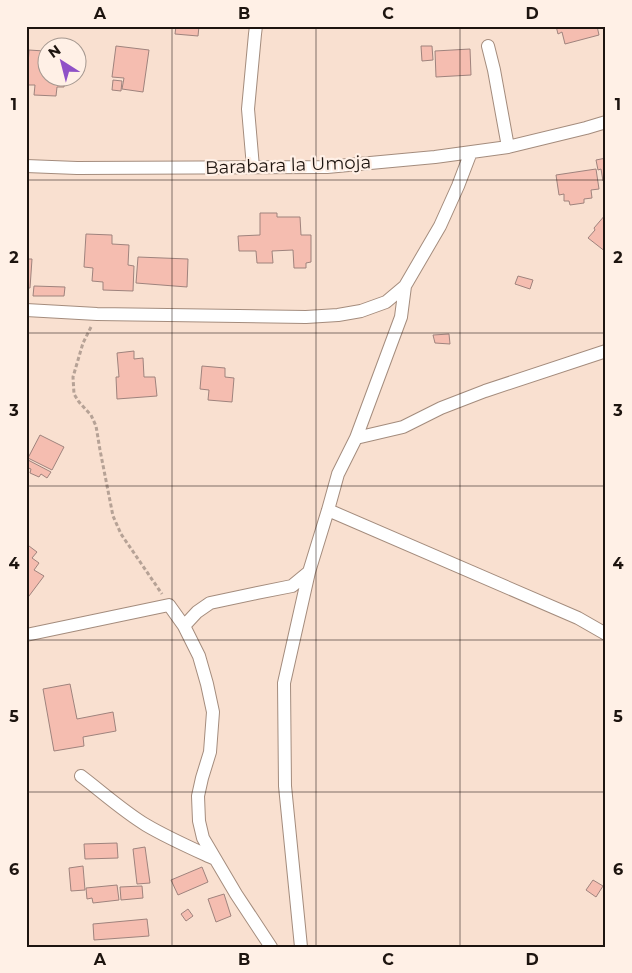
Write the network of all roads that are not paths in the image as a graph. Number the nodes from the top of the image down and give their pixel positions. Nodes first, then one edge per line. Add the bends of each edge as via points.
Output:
1 (256, 26) edge
2 (488, 46) dead end
3 (606, 122) edge
4 (508, 147) junction
5 (471, 152) junction
6 (26, 166) edge
7 (253, 167) junction
8 (405, 286) junction
9 (26, 310) edge
10 (606, 351) edge
11 (356, 438) junction
12 (328, 510) junction
13 (309, 572) junction
14 (184, 626) junction
15 (606, 634) edge
16 (26, 635) edge
17 (81, 776) dead end
18 (215, 859) junction
19 (271, 947) edge
20 (301, 947) edge

1 - 7 street via 248,109
2 - 4 street
3 - 4 street, Barabara la Umoja
4 - 5 street, Barabara la Umoja
5 - 7 street, Barabara la Umoja via 327,167
5 - 8 street via 440,226
6 - 7 street, Barabara la Umoja
8 - 9 street via 386,302 338,315 97,314
8 - 11 street via 401,316
10 - 11 street via 484,391 403,427
11 - 12 street via 338,474
12 - 13 street
12 - 15 street via 578,618
13 - 14 street via 292,586 210,603
13 - 20 street via 284,683 285,786
14 - 16 street via 169,605
14 - 18 street via 200,656 213,712 210,752 198,796 202,838
17 - 18 street via 144,824
18 - 19 street

